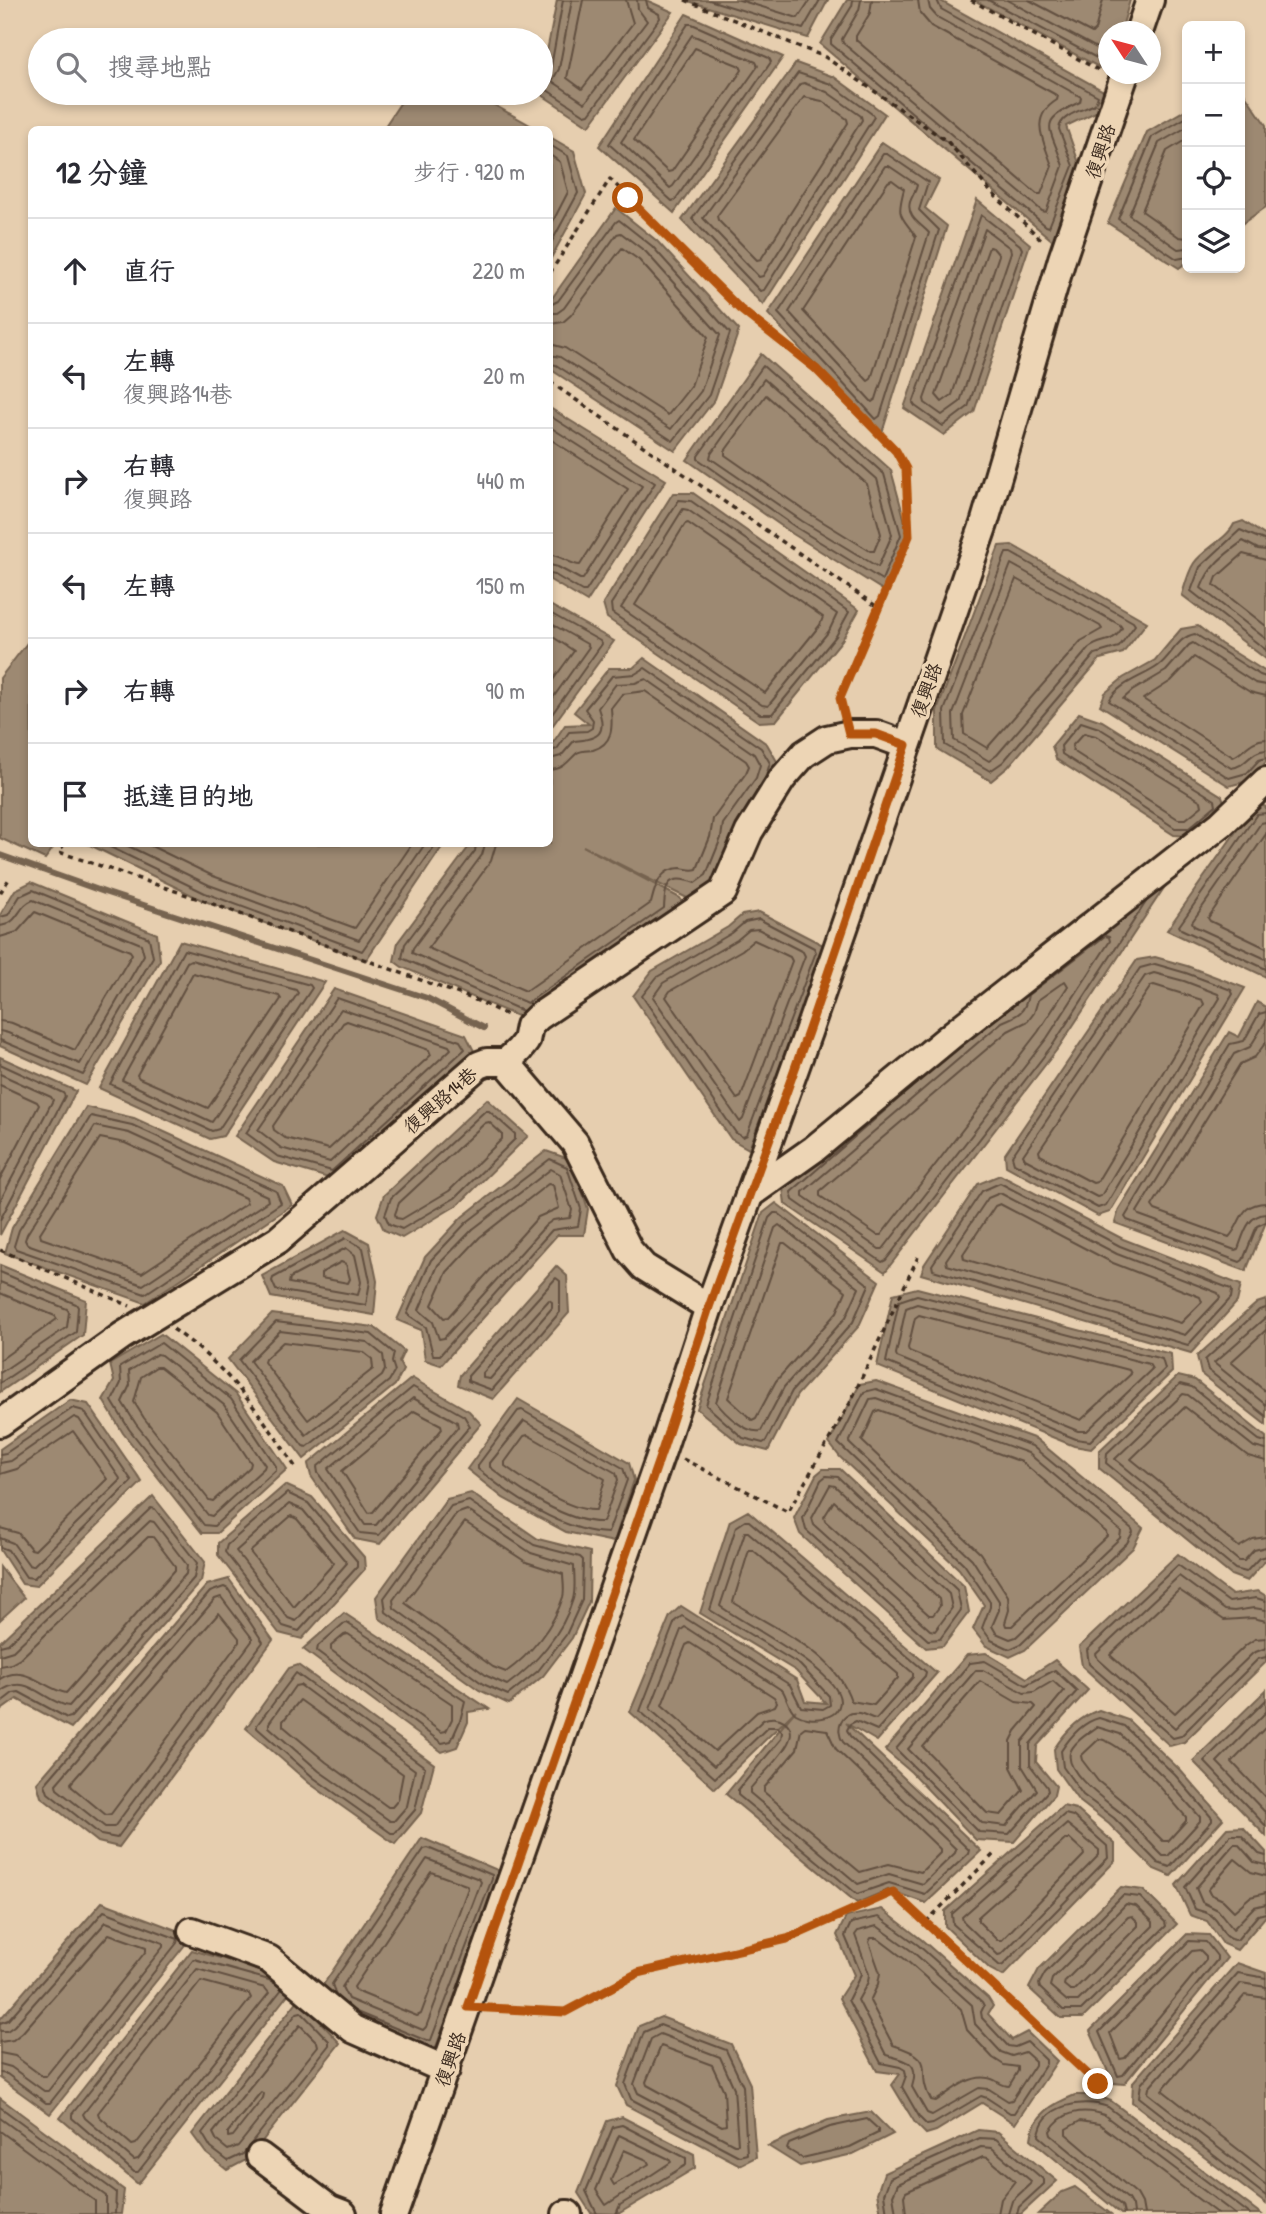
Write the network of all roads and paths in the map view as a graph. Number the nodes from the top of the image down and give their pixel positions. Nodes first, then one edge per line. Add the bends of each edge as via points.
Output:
1 (685, 0) edge
2 (971, 0) edge
3 (1150, 0) edge
4 (1143, 21) edge
5 (1098, 65) edge
6 (1122, 84) edge
7 (1062, 259) junction
8 (553, 268) edge
9 (553, 384) edge
10 (879, 608) junction
11 (849, 734) junction
12 (906, 745) junction
13 (1266, 781) edge
14 (62, 847) edge
15 (9, 879) dead end
16 (0, 893) edge
17 (529, 1026) junction
18 (506, 1062) junction
19 (749, 1195) junction
20 (918, 1257) dead end
21 (709, 1307) junction
22 (0, 1423) edge
23 (663, 1448) junction
24 (996, 1852) dead end
25 (926, 1922) junction
26 (192, 1931) dead end
27 (468, 2007) junction
28 (446, 2070) junction
29 (1098, 2084) dead end
30 (260, 2156) dead end
31 (343, 2214) edge
32 (394, 2214) edge

1 - 7 path via 825,57 948,142 990,191
2 - 5 path
3 - 4 street
6 - 7 street, 復興路
7 - 12 street, 復興路 via 984,524
8 - 10 path via 610,180 740,309 816,369 896,451 906,469 909,536
9 - 10 path
10 - 11 path via 840,698
11 - 12 street via 876,734
11 - 17 street via 827,738 804,754 782,779 748,832 723,892
12 - 19 street, 復興路
13 - 19 street via 1221,824 814,1149
14 - 17 path via 59,852 466,996
15 - 16 path
17 - 18 street via 526,1041
18 - 21 street via 575,1143 629,1250 644,1267
18 - 22 street, 復興路14巷 via 480,1065 278,1240 122,1336
19 - 21 street, 復興路
20 - 23 path via 850,1403 788,1512
21 - 23 street, 復興路
23 - 27 street, 復興路
24 - 25 path
25 - 27 path via 893,1892 787,1939 638,1973 565,2012
25 - 29 path
26 - 28 street via 269,1959 353,2029
27 - 28 street, 復興路
28 - 32 street, 復興路
30 - 31 street

